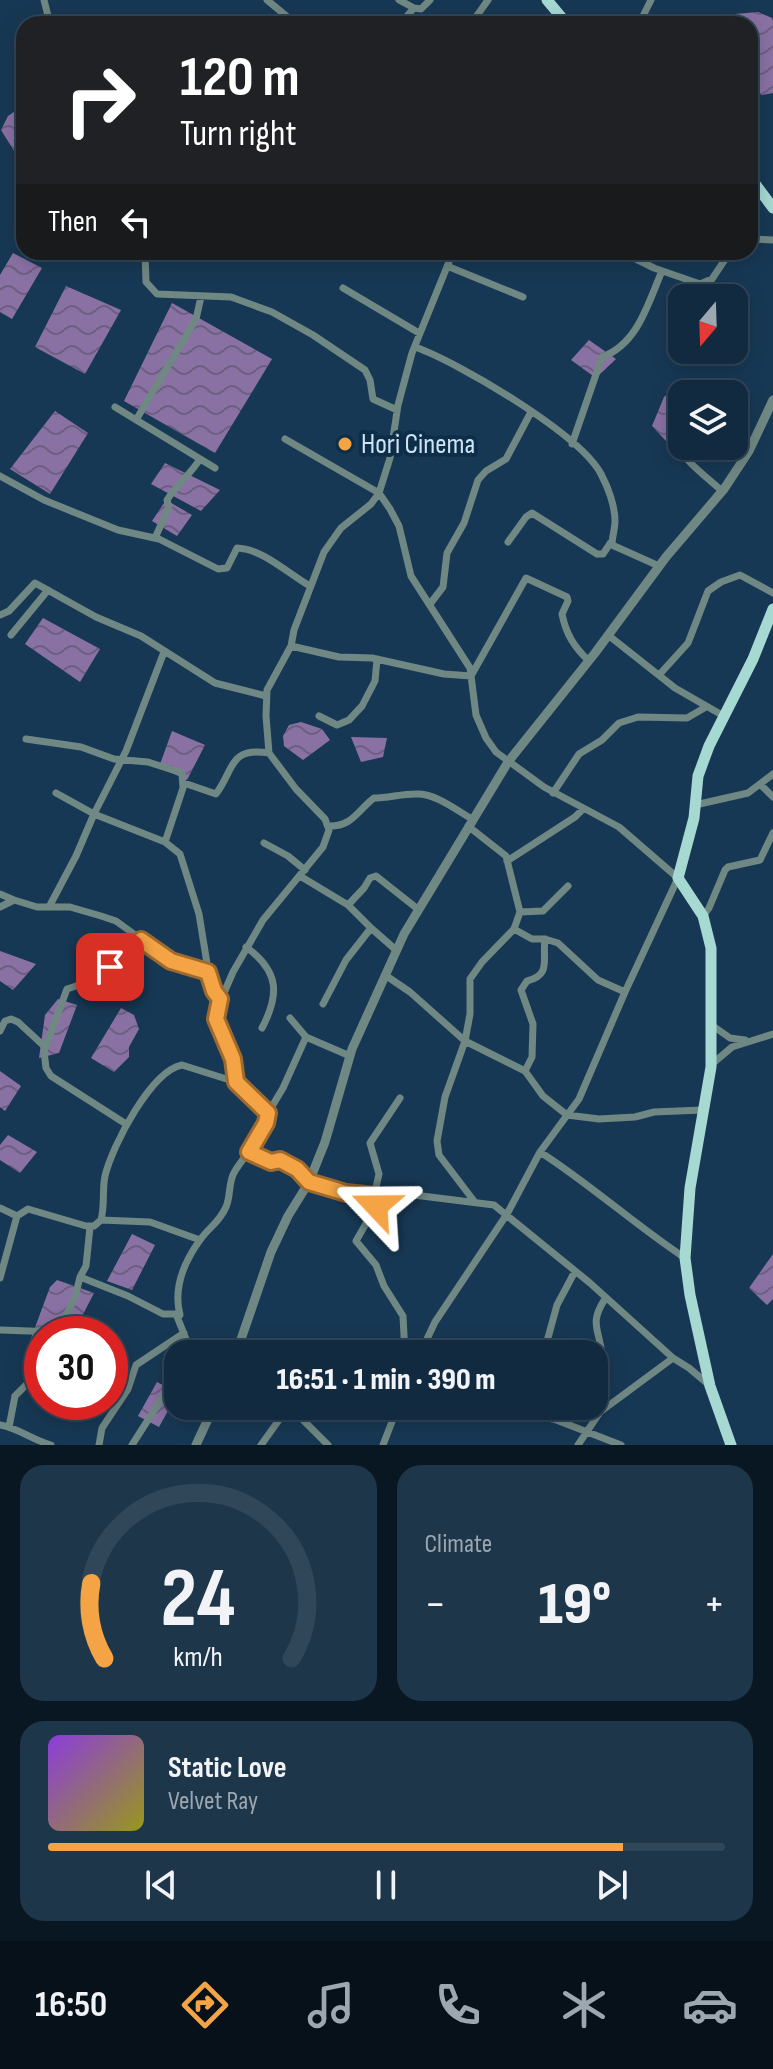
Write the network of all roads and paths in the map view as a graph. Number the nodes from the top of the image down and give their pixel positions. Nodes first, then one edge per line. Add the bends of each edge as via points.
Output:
1 (267, 0) edge
2 (399, 0) edge
3 (430, 0) edge
4 (547, 0) edge
5 (414, 8) junction
6 (286, 16) edge
7 (407, 16) edge
8 (560, 16) edge
9 (758, 188) edge
10 (773, 208) edge
11 (145, 260) edge
12 (450, 260) edge
13 (639, 260) edge
14 (725, 260) edge
15 (447, 266) junction
16 (662, 271) junction
17 (343, 288) dead end
18 (201, 297) junction
19 (523, 297) dead end
20 (419, 333) junction
21 (415, 347) junction
22 (773, 400) edge
23 (115, 407) dead end
24 (397, 410) junction
25 (531, 412) junction
26 (136, 420) junction
27 (285, 439) dead end
28 (572, 444) junction
29 (200, 459) junction
30 (687, 460) edge
31 (215, 468) dead end
32 (0, 476) edge
33 (722, 491) junction
34 (379, 493) junction
35 (155, 538) junction
36 (508, 542) dead end
37 (611, 542) junction
38 (659, 566) junction
39 (310, 586) junction
40 (48, 590) junction
41 (773, 593) edge
42 (430, 604) junction
43 (773, 609) edge
44 (0, 615) edge
45 (770, 622) edge
46 (11, 635) dead end
47 (608, 635) junction
48 (291, 646) junction
49 (164, 652) junction
50 (377, 659) junction
51 (589, 661) junction
52 (659, 675) junction
53 (471, 676) junction
54 (266, 696) junction
55 (706, 707) junction
56 (722, 715) junction
57 (319, 716) dead end
58 (26, 739) dead end
59 (269, 753) junction
60 (121, 761) junction
61 (508, 762) junction
62 (773, 774) edge
63 (184, 783) junction
64 (761, 785) junction
65 (56, 793) dead end
66 (553, 793) junction
67 (773, 797) edge
68 (695, 805) junction
69 (583, 809) junction
70 (94, 814) junction
71 (470, 822) junction
72 (328, 826) junction
73 (773, 833) edge
74 (165, 842) junction
75 (264, 843) dead end
76 (507, 861) junction
77 (303, 873) junction
78 (678, 878) junction
79 (568, 886) dead end
80 (0, 894) edge
81 (14, 900) junction
82 (348, 905) junction
83 (0, 907) edge
84 (49, 907) junction
85 (419, 910) junction
86 (520, 912) junction
87 (703, 916) junction
88 (371, 928) junction
89 (514, 929) junction
90 (545, 939) junction
91 (141, 940) junction
92 (246, 947) junction
93 (396, 950) junction
94 (208, 972) junction
95 (385, 975) junction
96 (625, 992) junction
97 (220, 999) junction
98 (323, 1004) dead end
99 (290, 1018) dead end
100 (713, 1026) junction
101 (262, 1028) dead end
102 (0, 1031) edge
103 (773, 1034) edge
104 (306, 1037) junction
105 (465, 1041) junction
106 (751, 1041) junction
107 (45, 1047) junction
108 (350, 1056) junction
109 (711, 1067) junction
110 (525, 1071) junction
111 (236, 1082) junction
112 (400, 1098) dead end
113 (702, 1110) junction
114 (268, 1113) junction
115 (567, 1115) junction
116 (126, 1124) junction
117 (249, 1152) junction
118 (540, 1152) junction
119 (309, 1182) junction
120 (374, 1196) junction
121 (475, 1201) junction
122 (0, 1208) edge
123 (507, 1214) junction
124 (17, 1216) junction
125 (101, 1220) junction
126 (90, 1227) junction
127 (200, 1240) junction
128 (685, 1258) junction
129 (573, 1275) dead end
130 (80, 1277) junction
131 (0, 1278) edge
132 (605, 1299) junction
133 (176, 1314) junction
134 (0, 1330) edge
135 (184, 1333) junction
136 (187, 1340) edge
137 (240, 1340) edge
138 (404, 1340) edge
139 (427, 1340) edge
140 (547, 1340) edge
141 (598, 1340) edge
142 (673, 1358) junction
143 (710, 1386) junction
144 (24, 1387) edge
145 (164, 1395) edge
146 (608, 1406) edge
147 (208, 1420) edge
148 (279, 1420) edge
149 (303, 1420) edge
150 (393, 1420) edge
151 (555, 1420) edge
152 (595, 1420) edge
153 (4, 1426) edge
154 (587, 1431) junction
155 (51, 1445) edge
156 (99, 1445) edge
157 (132, 1445) edge
158 (196, 1445) edge
159 (261, 1445) edge
160 (328, 1445) edge
161 (383, 1445) edge
162 (578, 1445) edge
163 (621, 1445) edge
164 (731, 1445) edge

1 - 6 street
2 - 5 street
3 - 5 street via 421,9
4 - 8 main road
5 - 7 street
9 - 10 main road
11 - 18 street via 150,289 165,296
12 - 15 street
13 - 16 street
14 - 16 street via 700,284
15 - 19 street
15 - 20 street
16 - 28 street via 633,333 619,350 602,357
17 - 20 street
18 - 24 street via 231,297 290,321 365,370 373,399
18 - 26 street via 194,323
20 - 21 street
21 - 24 street
21 - 25 street via 459,367
22 - 33 street
23 - 26 street
24 - 34 street
25 - 28 street
25 - 42 street via 506,459 478,480 447,553 443,587
26 - 29 street
27 - 34 street
28 - 37 street via 604,481 615,516
29 - 31 street
29 - 35 street via 167,500 169,507
30 - 33 street
32 - 35 street via 87,518
33 - 38 street
34 - 39 street via 332,539
34 - 42 street via 399,526 411,576
35 - 39 street via 223,570 237,548 249,549
36 - 37 street via 532,513 597,554
37 - 38 street
38 - 47 street
39 - 48 street
40 - 44 street via 32,584
40 - 46 street
40 - 49 street
41 - 52 street via 740,575 714,586 702,602 688,643
42 - 53 street
43 - 45 main road
45 - 56 main road
47 - 51 street
47 - 52 street
48 - 50 street
48 - 54 street
49 - 54 street via 215,683
49 - 60 street
50 - 53 street
50 - 57 street via 375,681 357,712 337,725
51 - 53 street via 567,633 562,614 567,597 526,578
51 - 61 street
52 - 55 street
53 - 61 street via 480,726
54 - 59 street
55 - 56 street
55 - 66 street via 687,718 625,720 579,754
56 - 68 main road via 698,776
58 - 60 street via 81,747
59 - 63 street via 239,755 216,794
59 - 72 street
60 - 63 street via 180,771
60 - 70 street
61 - 66 street
61 - 71 street
62 - 64 street
63 - 74 street
64 - 67 street
64 - 68 street
65 - 70 street
66 - 69 street
68 - 78 main road
69 - 76 street
69 - 78 street via 619,827
70 - 74 street
70 - 84 street
71 - 72 street via 434,797 420,794 374,798 352,821
71 - 76 street via 504,852
71 - 85 street
72 - 77 street via 323,847
73 - 87 street via 760,860 728,867
74 - 94 street via 180,854 196,900
75 - 77 street via 288,856
76 - 86 street
77 - 82 street
77 - 92 street
78 - 87 main road
78 - 96 street
79 - 86 street via 543,911
80 - 81 street
81 - 83 street
81 - 84 street
82 - 85 street via 376,876
82 - 88 street
84 - 91 street via 70,907 116,921
85 - 93 street
86 - 89 street
87 - 100 main road via 711,948
88 - 93 street
88 - 98 street via 346,960
89 - 90 street
89 - 105 street via 470,979
90 - 96 street via 568,950 598,980
90 - 110 street via 546,967 521,990 533,1024 532,1057
91 - 94 street via 171,961
91 - 107 street via 94,980 67,989
92 - 97 street
92 - 101 street via 269,968 274,987 274,1004
93 - 95 street
94 - 97 street
95 - 105 street
95 - 108 street
96 - 115 street via 579,1099
97 - 111 street via 216,1019 233,1059
99 - 104 street
100 - 106 street via 730,1038
100 - 109 main road
102 - 107 street via 11,1019
103 - 106 street
104 - 108 street
104 - 114 street
105 - 110 street
105 - 121 street via 442,1109 437,1147
106 - 109 street via 732,1047
107 - 116 street via 43,1060 51,1076
108 - 119 street
109 - 113 main road
110 - 115 street via 543,1096
111 - 114 street
111 - 116 street via 178,1065
112 - 120 street via 370,1143 379,1174
113 - 115 street via 599,1119
113 - 128 main road
114 - 117 street
115 - 118 street
116 - 125 street via 106,1173
117 - 119 street via 271,1162 280,1160
117 - 127 street via 232,1174 228,1203 217,1224
118 - 123 street
118 - 128 street
119 - 120 street
119 - 137 street via 271,1252
120 - 121 street
120 - 138 street via 375,1209 356,1241 376,1265 403,1316
121 - 123 street
122 - 124 street
123 - 132 street
123 - 139 street
124 - 126 street via 28,1209
124 - 131 street
125 - 126 street
125 - 127 street via 150,1222
126 - 130 street
127 - 133 street via 184,1268 177,1290 180,1315
128 - 143 main road
129 - 140 street
130 - 133 street via 163,1314
130 - 134 street via 58,1332
132 - 141 street via 596,1312
132 - 142 street
133 - 135 street
135 - 136 street
135 - 156 street via 136,1365 128,1389 102,1428
142 - 143 street
142 - 146 street
143 - 164 main road
144 - 153 street
145 - 157 street
147 - 158 street
148 - 159 street
149 - 160 street
150 - 161 street
151 - 154 street
152 - 154 street
153 - 155 street
154 - 162 street
154 - 163 street

